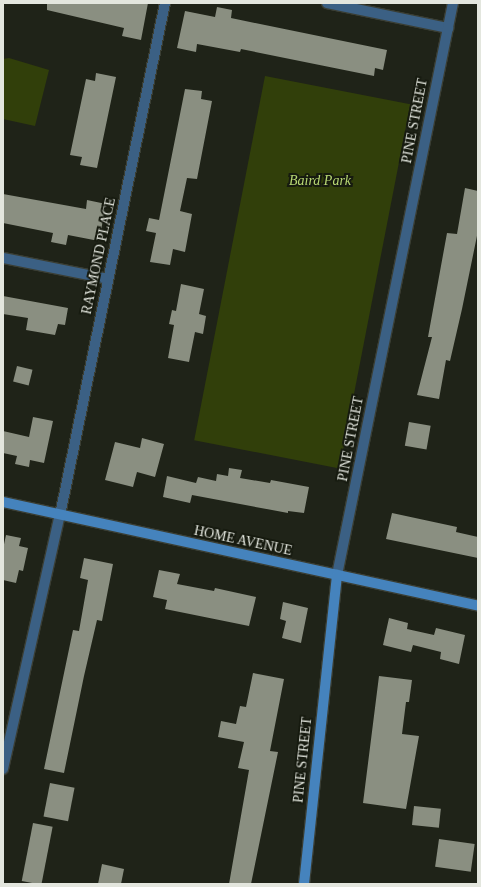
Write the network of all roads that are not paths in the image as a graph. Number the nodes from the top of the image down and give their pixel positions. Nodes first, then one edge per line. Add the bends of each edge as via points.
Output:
1 (165, 3) edge
2 (327, 3) edge
3 (453, 3) edge
4 (448, 28) junction
5 (3, 258) edge
6 (108, 279) junction
7 (3, 502) edge
8 (60, 515) junction
9 (337, 575) junction
10 (478, 606) edge
11 (3, 769) edge
12 (304, 884) edge

1 - 6 street, RAYMOND PLACE
2 - 4 street
3 - 4 street, PINE STREET
4 - 9 street, PINE STREET
5 - 6 street
6 - 8 street, RAYMOND PLACE
7 - 8 main road, HOME AVENUE
8 - 9 main road, HOME AVENUE
8 - 11 street, RAYMOND PLACE
9 - 10 main road, HOME AVENUE
9 - 12 main road, PINE STREET

